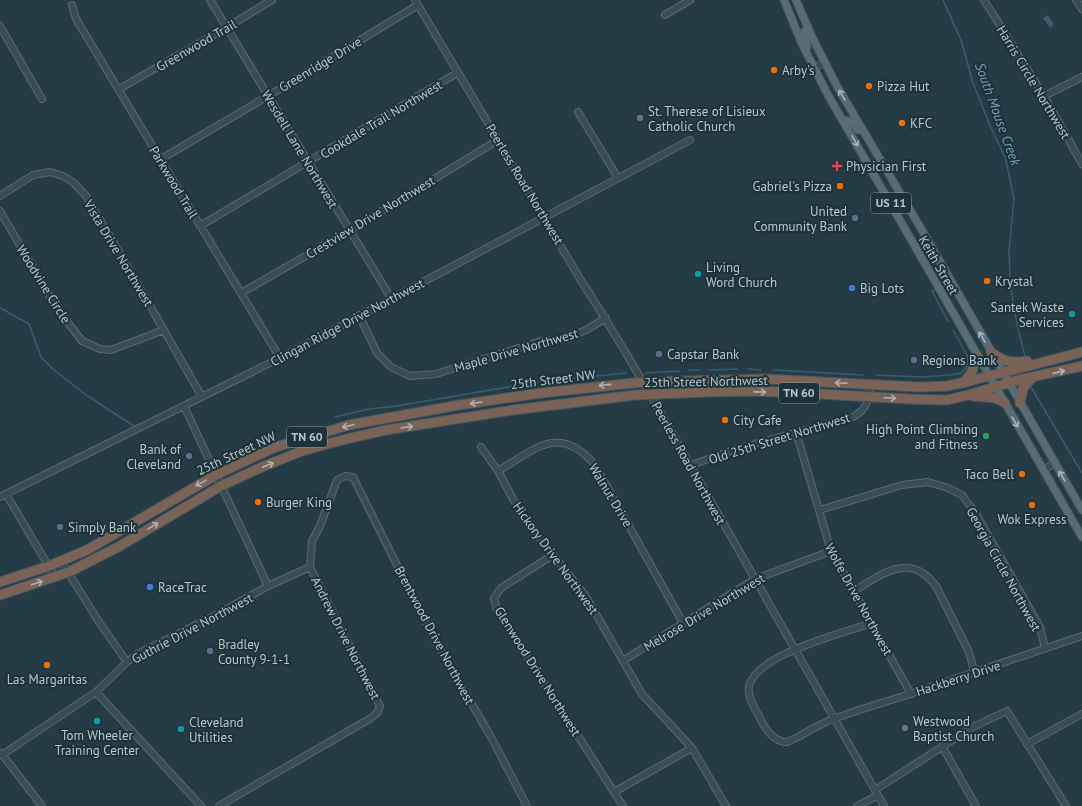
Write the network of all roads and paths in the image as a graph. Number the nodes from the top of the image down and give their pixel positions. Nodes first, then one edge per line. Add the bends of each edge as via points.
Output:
1 (210, 0) edge
2 (272, 0) edge
3 (690, 0) edge
4 (784, 0) edge
5 (796, 0) edge
6 (984, 0) edge
7 (1078, 1) edge
8 (416, 2) edge
9 (72, 5) dead end
10 (1082, 9) edge
11 (803, 14) junction
12 (665, 15) dead end
13 (0, 26) edge
14 (794, 26) junction
15 (808, 26) junction
16 (226, 28) junction
17 (808, 54) junction
18 (825, 62) junction
19 (814, 68) junction
20 (458, 73) junction
21 (1082, 77) edge
22 (118, 89) junction
23 (828, 95) junction
24 (268, 96) junction
25 (1044, 96) junction
26 (42, 100) dead end
27 (578, 112) dead end
28 (842, 120) junction
29 (498, 140) junction
30 (690, 140) dead end
31 (879, 157) junction
32 (160, 159) junction
33 (308, 163) junction
34 (1082, 164) edge
35 (618, 178) junction
36 (0, 196) edge
37 (0, 211) edge
38 (544, 216) junction
39 (200, 226) junction
40 (349, 230) junction
41 (241, 293) junction
42 (391, 298) junction
43 (359, 315) junction
44 (606, 318) junction
45 (164, 330) junction
46 (991, 352) junction
47 (1082, 352) edge
48 (977, 355) junction
49 (280, 358) junction
50 (1054, 359) junction
51 (1082, 366) edge
52 (1003, 372) junction
53 (989, 376) junction
54 (1033, 377) junction
55 (643, 382) junction
56 (963, 383) junction
57 (1009, 383) junction
58 (870, 384) junction
59 (995, 386) junction
60 (651, 395) junction
61 (968, 395) junction
62 (202, 397) junction
63 (869, 397) junction
64 (1020, 402) junction
65 (1005, 403) junction
66 (566, 404) joint
67 (184, 406) junction
68 (796, 432) junction
69 (481, 447) dead end
70 (1055, 463) junction
71 (690, 465) junction
72 (1043, 470) junction
73 (498, 471) junction
74 (216, 475) junction
75 (337, 480) joint
76 (222, 486) junction
77 (6, 494) junction
78 (0, 497) edge
79 (820, 510) junction
80 (1082, 510) edge
81 (1082, 537) edge
82 (831, 551) junction
83 (553, 556) junction
84 (61, 561) junction
85 (49, 566) junction
86 (310, 567) junction
87 (69, 572) junction
88 (55, 577) junction
89 (754, 579) junction
90 (0, 582) edge
91 (268, 586) junction
92 (854, 591) junction
93 (0, 595) edge
94 (684, 623) junction
95 (872, 623) junction
96 (1082, 636) edge
97 (1045, 648) junction
98 (794, 649) junction
99 (624, 660) junction
100 (128, 662) junction
101 (974, 671) junction
102 (96, 692) junction
103 (911, 694) junction
104 (1082, 714) edge
105 (834, 718) junction
106 (1027, 744) junction
107 (942, 746) junction
108 (692, 748) junction
109 (1, 754) edge
110 (614, 792) junction
111 (876, 792) junction
112 (42, 806) edge
113 (201, 806) edge
114 (219, 806) edge
115 (527, 806) edge
116 (623, 806) edge
117 (726, 806) edge
118 (857, 806) edge
119 (884, 806) edge
120 (976, 806) edge
121 (1066, 806) edge

1 - 16 street, Wesdell Lane Northwest
2 - 16 street, Greenwood Trail
3 - 12 street
4 - 14 main road, Keith Street / US 11
5 - 11 main road, Keith Street / US 11
6 - 25 street, Harris Circle Northwest
7 - 10 street
8 - 20 street, Peerless Road Northwest
8 - 24 street, Greenridge Drive
9 - 22 street, Parkwood Trail via 76,19
11 - 14 main road via 800,22
11 - 15 main road, Keith Street / US 11
13 - 26 street
14 - 17 main road, Keith Street / US 11
15 - 17 main road via 805,31
15 - 18 main road, Keith Street / US 11
16 - 22 street, Greenwood Trail
16 - 24 street, Wesdell Lane Northwest
17 - 19 main road, Keith Street / US 11
18 - 19 street
18 - 23 main road via 824,71 831,84
31 -> 18 main road, Keith Street / US 11
19 - 23 main road, Keith Street / US 11
20 - 29 street, Peerless Road Northwest
20 - 33 street, Cookdale Trail Northwest
21 - 25 street
22 - 32 street, Parkwood Trail
23 - 28 main road, Keith Street / US 11
24 - 32 street, Greenridge Drive
24 - 33 street, Wesdell Lane Northwest
25 - 34 street, Harris Circle Northwest
27 - 35 street
28 - 31 main road via 849,120 854,124
28 -> 48 main road, Keith Street / US 11
29 - 38 street, Peerless Road Northwest
29 - 40 street, Crestview Drive Northwest
30 - 35 street, Clingan Ridge Drive Northwest
46 -> 31 main road, Keith Street / US 11
32 - 39 street, Parkwood Trail
33 - 39 street, Cookdale Trail Northwest
33 - 40 street, Wesdell Lane Northwest
35 - 38 street, Clingan Ridge Drive Northwest
36 - 45 street, Vista Drive Northwest via 33,175 50,172 63,176 74,184 86,196
37 - 45 street, Woodvine Circle via 56,307 82,341 100,349 111,350
38 - 42 street, Clingan Ridge Drive Northwest
38 - 44 street, Peerless Road Northwest
39 - 41 street, Parkwood Trail
40 - 41 street, Crestview Drive Northwest
40 - 42 street, Wesdell Lane Northwest
41 - 49 street, Parkwood Trail
42 - 43 street, Clingan Ridge Drive Northwest
43 - 44 street, Maple Drive Northwest via 376,353 391,367 410,376 436,374 541,341 565,339
43 - 49 street, Clingan Ridge Drive Northwest
44 - 55 street, Peerless Road Northwest
45 - 62 street, Vista Drive Northwest
46 - 50 highway via 1003,360 1017,363
46 - 52 main road, Keith Street / US 11
47 - 50 highway, 25th Street Northwest / TN 60
48 - 53 main road, Keith Street / US 11
48 - 56 highway via 972,372
49 - 62 street, Clingan Ridge Drive Northwest
50 - 52 highway, 25th Street Northwest / TN 60
54 -> 51 highway, 25th Street Northwest / TN 60
52 - 53 highway, 25th Street Northwest / TN 60
52 - 57 main road, Keith Street / US 11
53 - 56 highway, 25th Street Northwest / TN 60
53 - 59 main road, Keith Street / US 11
54 - 57 highway, 25th Street Northwest / TN 60
54 - 64 highway via 1023,388
58 -> 55 highway, 25th Street Northwest / TN 60 via 766,380
55 - 60 street, Peerless Road Northwest
55 -> 74 highway, 25th Street NW / TN 60 via 541,393 349,426 276,447
56 - 58 highway, 25th Street Northwest / TN 60 via 919,387
57 - 59 highway, 25th Street Northwest / TN 60
57 - 64 main road, Keith Street / US 11
58 - 63 street, Old 25th Street Northwest
59 - 61 highway, 25th Street Northwest / TN 60
59 - 65 main road, Keith Street / US 11
60 -> 63 highway, 25th Street Northwest / TN 60 via 747,391
60 - 66 highway, 25th Street Northwest / TN 60
60 - 71 street, Peerless Road Northwest
63 -> 61 highway, 25th Street Northwest / TN 60 via 939,400
61 - 65 highway via 997,398
62 - 67 street, Clingan Ridge Drive Northwest
63 - 68 street, Old 25th Street Northwest via 866,406 853,417
64 - 70 main road, Keith Street / US 11
65 -> 72 main road, Keith Street / US 11
76 -> 66 highway, 25th Street NW / TN 60 via 302,451 342,440 386,430
67 - 74 street
67 - 77 street, Clingan Ridge Drive Northwest
68 - 71 street, Old 25th Street Northwest
68 - 79 street, Wolfe Drive Northwest
69 - 73 street, Hickory Drive Northwest
70 - 72 street
80 -> 70 main road, Keith Street / US 11
71 - 89 street, Peerless Road Northwest
72 - 81 main road, Keith Street / US 11
73 - 83 street, Hickory Drive Northwest via 522,516
73 - 94 street, Walnut Drive via 542,445 554,442 576,447 587,455
74 - 76 street
74 -> 84 highway, 25th Street NW / TN 60 via 87,550
75 - 86 street, Andrew Drive Northwest via 312,541
75 - 115 street, Brentwood Drive Northwest via 345,476 353,477 433,637 491,737
87 -> 76 highway, 25th Street NW / TN 60 via 120,546
76 - 91 street
77 - 78 street, Clingan Ridge Drive Northwest
77 - 85 street
79 - 82 street, Wolfe Drive Northwest
79 - 97 street, Georgia Circle Northwest via 902,485 928,482 962,495 976,514 1040,627
82 - 89 street, Melrose Drive Northwest
82 - 92 street, Wolfe Drive Northwest
83 - 99 street, Hickory Drive Northwest via 585,595
83 - 110 street, Glenwood Drive Northwest via 501,588 494,598 497,610
84 - 85 highway, 25th Street NW / TN 60
84 - 87 street
85 - 88 street
85 - 90 highway, 25th Street NW / TN 60
86 - 91 street, Guthrie Drive Northwest
86 - 114 street, Andrew Drive Northwest via 380,706 371,718
87 - 88 highway, 25th Street NW / TN 60
87 - 100 street via 99,622
93 -> 88 highway, 25th Street NW / TN 60
89 - 94 street, Melrose Drive Northwest
89 - 98 street, Peerless Road Northwest
91 - 100 street, Guthrie Drive Northwest via 138,654
92 - 95 street, Wolfe Drive Northwest
92 - 101 street via 885,572 903,567 916,569 929,576 969,652
94 - 99 street, Melrose Drive Northwest
95 - 98 street, Hackberry Drive
95 - 103 street, Wolfe Drive Northwest
96 - 97 street, Hackberry Drive
97 - 101 street, Hackberry Drive
98 - 105 street, Peerless Road Northwest
98 - 105 street, Hackberry Drive via 763,667 754,676 749,687 749,696 764,727 776,739 788,742
99 - 108 street, Hickory Drive Northwest via 642,694
100 - 102 street, Guthrie Drive Northwest
101 - 103 street, Hackberry Drive
102 - 109 street, Guthrie Drive Northwest
102 - 113 street
103 - 105 street, Hackberry Drive
104 - 106 street
105 - 111 street, Peerless Road Northwest
106 - 107 street via 1007,711
106 - 121 street
107 - 111 street
107 - 120 street
108 - 110 street
108 - 117 street, Hickory Drive Northwest
109 - 112 street
110 - 116 street, Glenwood Drive Northwest
111 - 118 street
111 - 119 street, Peerless Road Northwest

